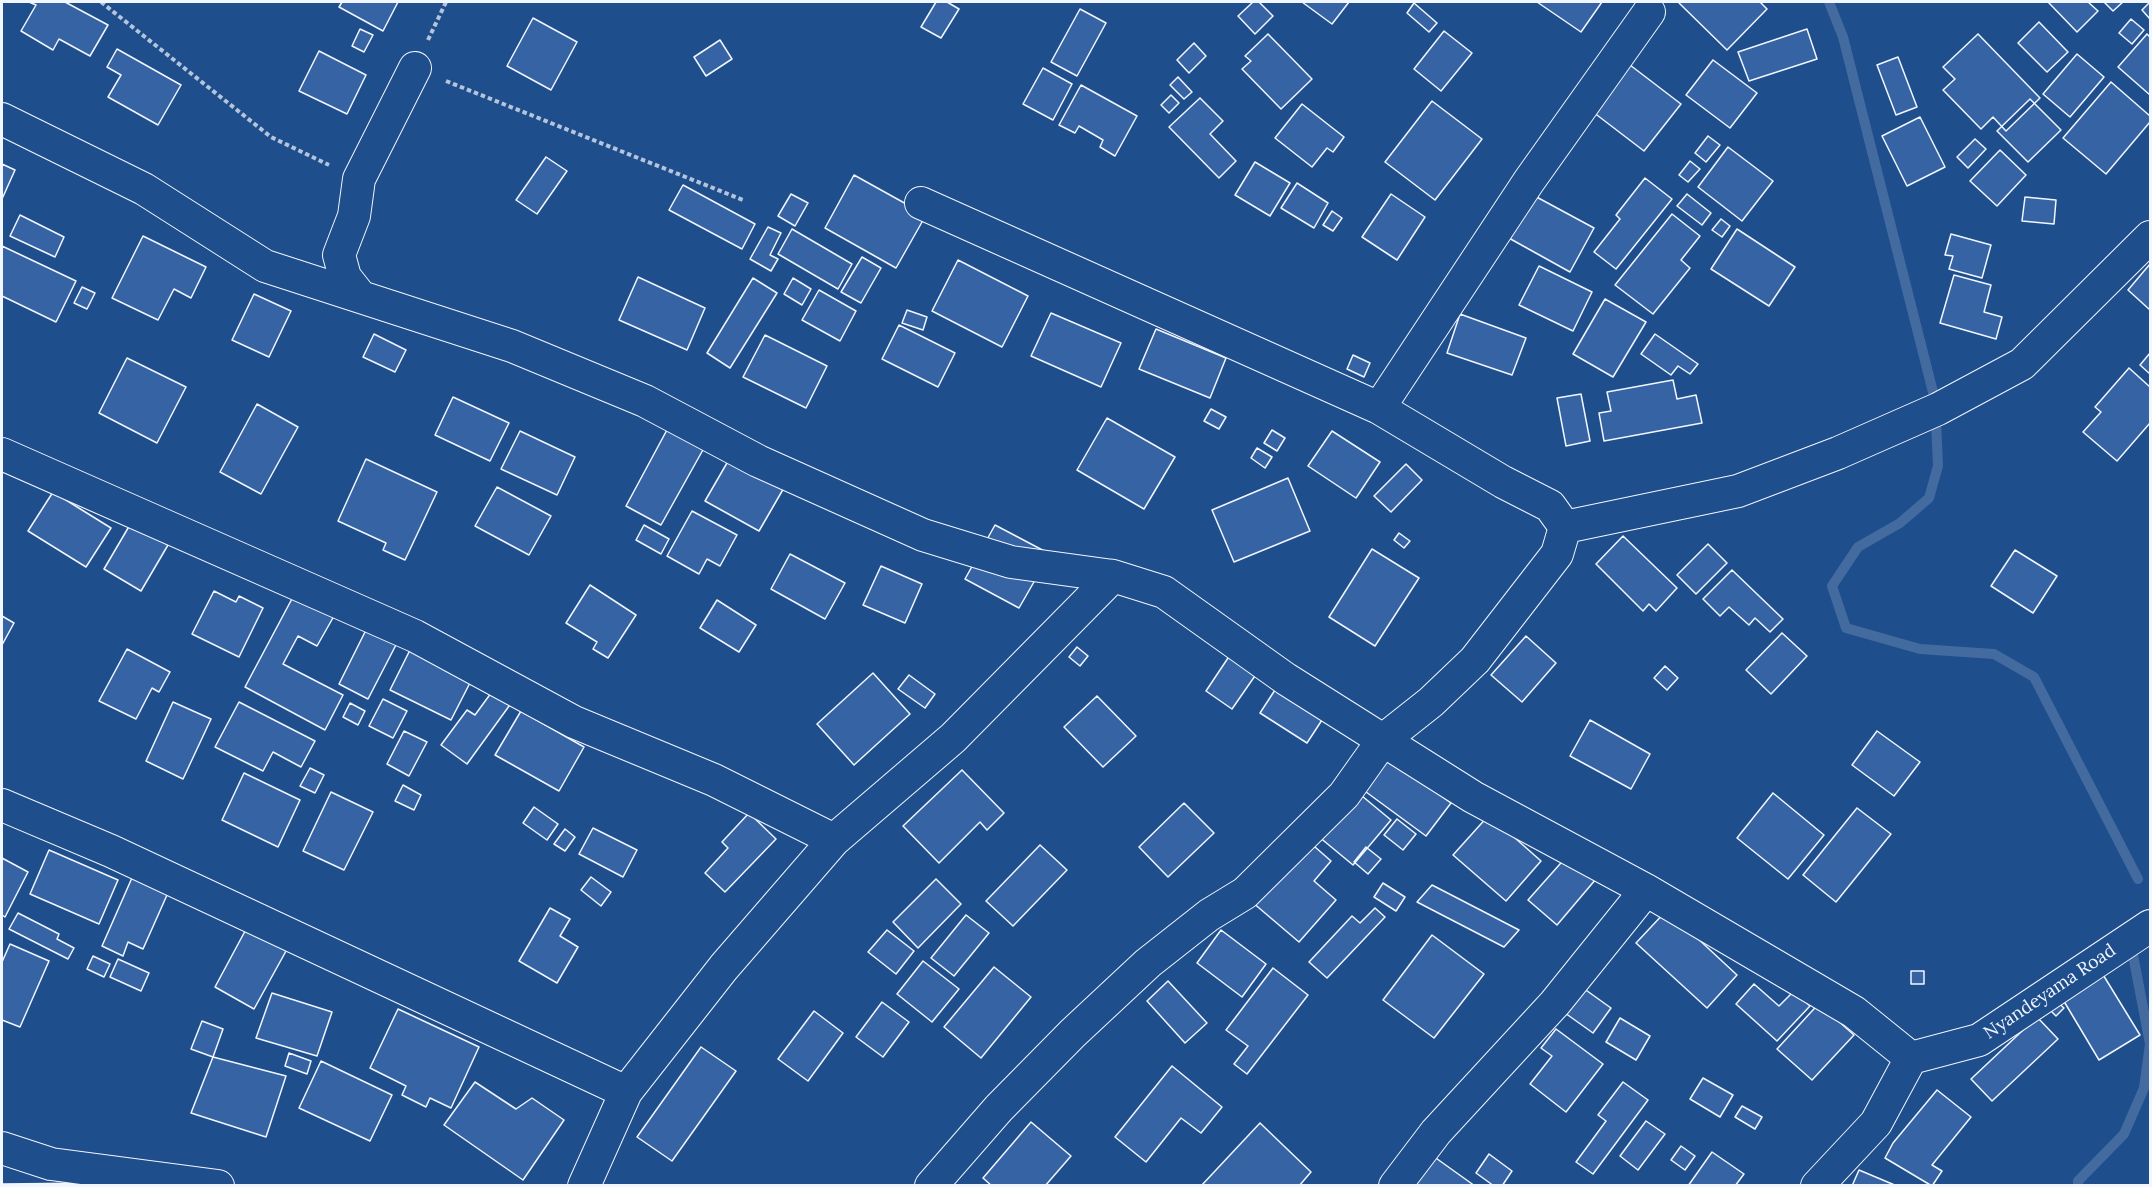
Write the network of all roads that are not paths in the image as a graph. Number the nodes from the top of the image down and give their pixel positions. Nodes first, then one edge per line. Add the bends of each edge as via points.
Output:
1 (1649, 12) dead end
2 (415, 68) road end
3 (2, 119) edge
4 (921, 203) dead end
5 (2151, 237) edge
6 (360, 296) junction
7 (1379, 408) junction
8 (2, 454) edge
9 (1565, 527) junction
10 (1113, 576) junction
11 (1383, 740) junction
12 (2, 805) edge
13 (834, 840) junction
14 (1646, 890) junction
15 (2151, 926) edge
16 (1911, 1058) junction
17 (626, 1092) junction
18 (2, 1148) edge
19 (218, 1185) edge
20 (584, 1185) edge
21 (931, 1185) edge
22 (1395, 1185) edge
23 (1817, 1185) edge

1 - 7 street via 1529,181
2 - 6 street via 359,179 354,216 339,255 345,277
3 - 6 street via 144,189 265,266
4 - 7 street
5 - 9 street via 2022,364 1938,410 1738,491
6 - 10 street via 512,346 645,401 758,461 923,535 1011,562
7 - 9 street via 1550,506
8 - 13 street via 415,636 574,722 714,780
9 - 11 street via 1557,554 1476,660
10 - 11 street via 1164,592 1286,679
10 - 13 street via 953,738
11 - 14 street via 1473,797
11 - 21 street via 1344,795 1245,893 1209,915 1139,970 999,1108
12 - 17 street via 132,861
13 - 17 street via 724,967
14 - 16 street via 1854,1012
14 - 22 street via 1555,1003 1436,1132
15 - 16 street, Nyandeyama Road via 1979,1040
16 - 23 street via 1876,1123
17 - 20 street
18 - 19 street via 51,1164

